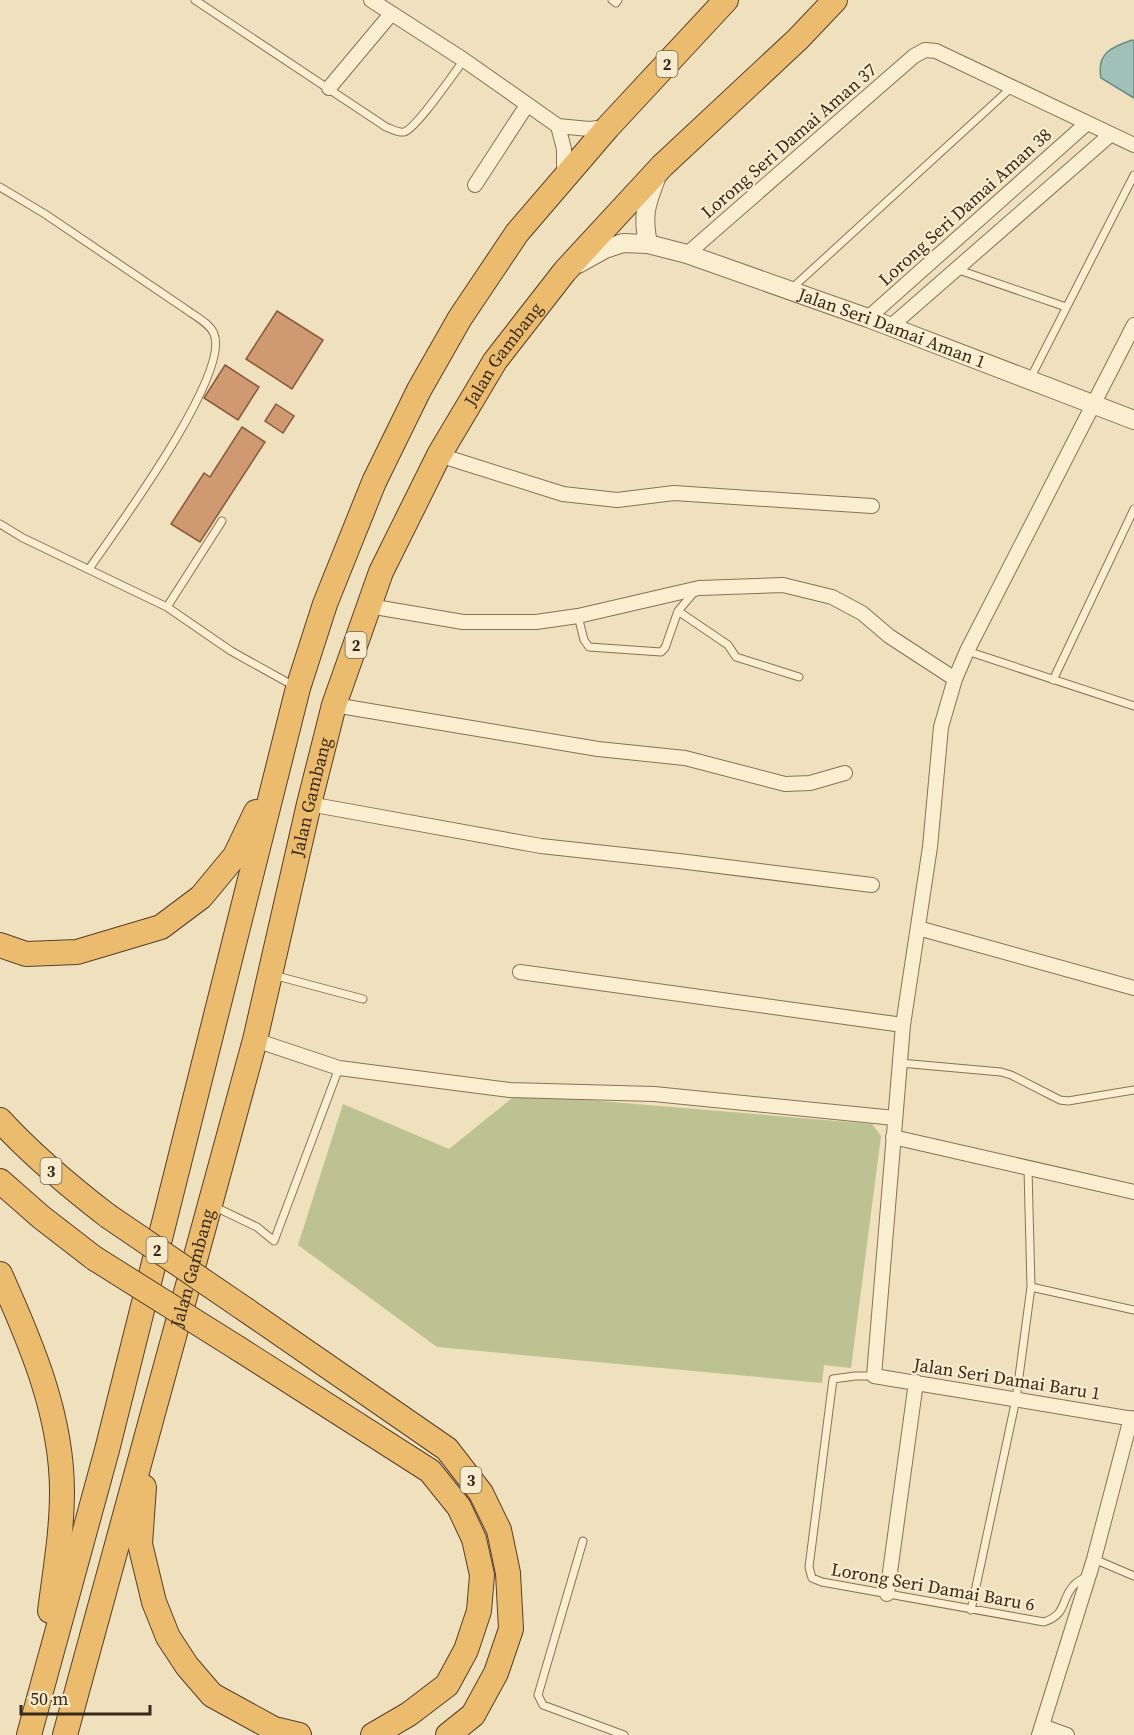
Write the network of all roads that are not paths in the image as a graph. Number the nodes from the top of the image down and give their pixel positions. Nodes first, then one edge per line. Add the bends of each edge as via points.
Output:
1 (195, 0) edge
2 (371, 0) edge
3 (612, 0) edge
4 (618, 0) edge
5 (835, 0) edge
6 (718, 4) edge
7 (391, 14) junction
8 (464, 60) junction
9 (1012, 87) junction
10 (330, 88) junction
11 (527, 105) junction
12 (1086, 124) junction
13 (558, 126) junction
14 (608, 128) junction
15 (1110, 135) junction
16 (1134, 145) edge
17 (662, 166) junction
18 (1134, 175) edge
19 (563, 178) junction
20 (475, 185) dead end
21 (0, 188) edge
22 (648, 244) junction
23 (687, 254) junction
24 (956, 268) junction
25 (565, 271) junction
26 (790, 290) junction
27 (1066, 307) junction
28 (868, 318) junction
29 (1134, 325) edge
30 (890, 327) junction
31 (1029, 381) junction
32 (1094, 405) junction
33 (1134, 420) edge
34 (439, 454) junction
35 (872, 506) dead end
36 (1134, 509) edge
37 (222, 521) dead end
38 (0, 524) edge
39 (89, 569) junction
40 (699, 588) junction
41 (369, 606) junction
42 (167, 607) junction
43 (678, 611) junction
44 (578, 616) junction
45 (968, 651) junction
46 (799, 677) dead end
47 (955, 679) junction
48 (1053, 680) junction
49 (298, 688) junction
50 (334, 705) junction
51 (1134, 706) edge
52 (279, 764) junction
53 (844, 773) dead end
54 (309, 804) junction
55 (873, 885) dead end
56 (918, 928) junction
57 (0, 945) edge
58 (520, 972) dead end
59 (270, 974) junction
60 (1134, 988) edge
61 (363, 999) dead end
62 (903, 1025) junction
63 (255, 1040) junction
64 (900, 1063) junction
65 (339, 1068) junction
66 (1134, 1090) edge
67 (895, 1118) junction
68 (0, 1120) edge
69 (893, 1137) junction
70 (1028, 1169) junction
71 (0, 1181) edge
72 (1134, 1192) edge
73 (210, 1205) junction
74 (0, 1274) edge
75 (1030, 1287) junction
76 (1134, 1310) edge
77 (874, 1376) junction
78 (916, 1382) junction
79 (1016, 1399) junction
80 (1132, 1419) edge
81 (149, 1431) junction
82 (583, 1541) dead end
83 (1094, 1559) junction
84 (1088, 1576) junction
85 (1134, 1576) edge
86 (887, 1594) junction
87 (971, 1610) junction
88 (38, 1700) junction
89 (1040, 1731) edge
90 (29, 1735) edge
91 (64, 1735) edge
92 (298, 1735) edge
93 (373, 1735) edge
94 (448, 1735) edge
95 (624, 1735) edge
96 (1067, 1735) edge

1 - 10 lane
2 - 7 street
3 - 4 lane
5 - 17 highway, Jalan Gambang / 2
6 - 14 highway, 2
7 - 8 street
7 - 10 street
8 - 10 lane via 418,120 400,133
8 - 11 street
9 - 12 street
9 - 23 street, Lorong Seri Damai Aman 37 via 936,51 925,50
9 - 26 lane
11 - 13 street
11 - 20 street
12 - 15 street
12 - 28 street, Lorong Seri Damai Aman 38
13 - 14 street
13 - 19 street via 564,149
14 - 19 highway, 2
15 - 16 street
15 - 24 street
17 - 22 street via 644,211
17 - 25 highway, Jalan Gambang / 2
18 - 27 lane
19 - 49 highway, 2 via 517,233 460,318 419,390 374,482 325,604
21 - 39 lane via 164,294 214,333 215,359 179,435
22 - 23 street, Jalan Seri Damai Aman 1
22 - 25 street, Jalan Seri Damai Aman 1 via 622,243
23 - 26 street, Jalan Seri Damai Aman 1
24 - 27 lane
24 - 30 street
25 - 34 highway, Jalan Gambang / 2 via 495,362
26 - 28 street, Jalan Seri Damai Aman 1
27 - 31 lane
28 - 30 street, Jalan Seri Damai Aman 1
29 - 32 street
30 - 31 street, Jalan Seri Damai Aman 1
31 - 32 street, Jalan Seri Damai Aman 1
32 - 33 street, Jalan Seri Damai Aman 1
32 - 45 street
34 - 35 street via 563,495 617,500 674,493
34 - 41 highway, Jalan Gambang / 2 via 381,572
36 - 48 lane
37 - 42 lane
38 - 39 lane
39 - 42 lane
40 - 43 lane
40 - 44 street
40 - 47 street via 783,585 832,597 862,613 889,636
41 - 44 street via 463,622 536,622
41 - 50 highway, Jalan Gambang / 2
42 - 49 lane via 231,651
43 - 44 lane via 661,652 589,647
43 - 46 lane via 728,645 736,657
45 - 47 street
45 - 48 lane
47 - 56 street via 941,727
48 - 51 lane
49 - 52 highway, 2
50 - 53 street via 598,749 685,758 785,784 810,783
50 - 54 highway, Jalan Gambang / 2
52 - 57 highway via 235,856 201,897 161,927 77,952 26,954
52 - 88 highway, 2 via 110,1438
54 - 55 street via 541,846
54 - 59 highway, Jalan Gambang / 2
56 - 60 street
56 - 62 street
58 - 62 street
59 - 61 lane
59 - 63 highway, Jalan Gambang / 2
62 - 64 street
63 - 65 street
63 - 73 highway, Jalan Gambang / 2
64 - 66 lane via 1001,1072 1068,1101
64 - 67 street
65 - 67 street via 510,1090 654,1094
65 - 73 lane via 274,1241 256,1227
67 - 69 street
68 - 94 highway, 3, bridge via 67,1185 108,1216 447,1449 481,1493 499,1530 508,1573 511,1629 496,1673 473,1715
69 - 70 street
69 - 77 street
70 - 72 street
70 - 75 lane
71 - 93 highway, 3, bridge via 94,1258 430,1471 459,1507 474,1539 482,1575 479,1611 466,1650 447,1685
73 - 81 highway, Jalan Gambang / 2
74 - 88 highway via 32,1347 53,1412 62,1491
75 - 76 lane
75 - 79 lane
77 - 78 street, Jalan Seri Damai Baru 1
77 - 86 lane, Lorong Seri Damai Baru 6 via 833,1379 809,1567 812,1578 822,1582
78 - 79 street, Jalan Seri Damai Baru 1
78 - 86 street
79 - 80 street, Jalan Seri Damai Baru 1
79 - 87 lane
80 - 83 street
81 - 91 highway, Jalan Gambang / 2
81 - 92 highway via 140,1544 154,1602 168,1637 212,1695 274,1729
82 - 95 lane via 538,1695 543,1705
83 - 84 street
83 - 85 lane
84 - 87 lane, Lorong Seri Damai Baru 6 via 1073,1585 1063,1609 1044,1622
84 - 89 street
86 - 87 lane, Lorong Seri Damai Baru 6
88 - 90 highway, 2
89 - 96 street

